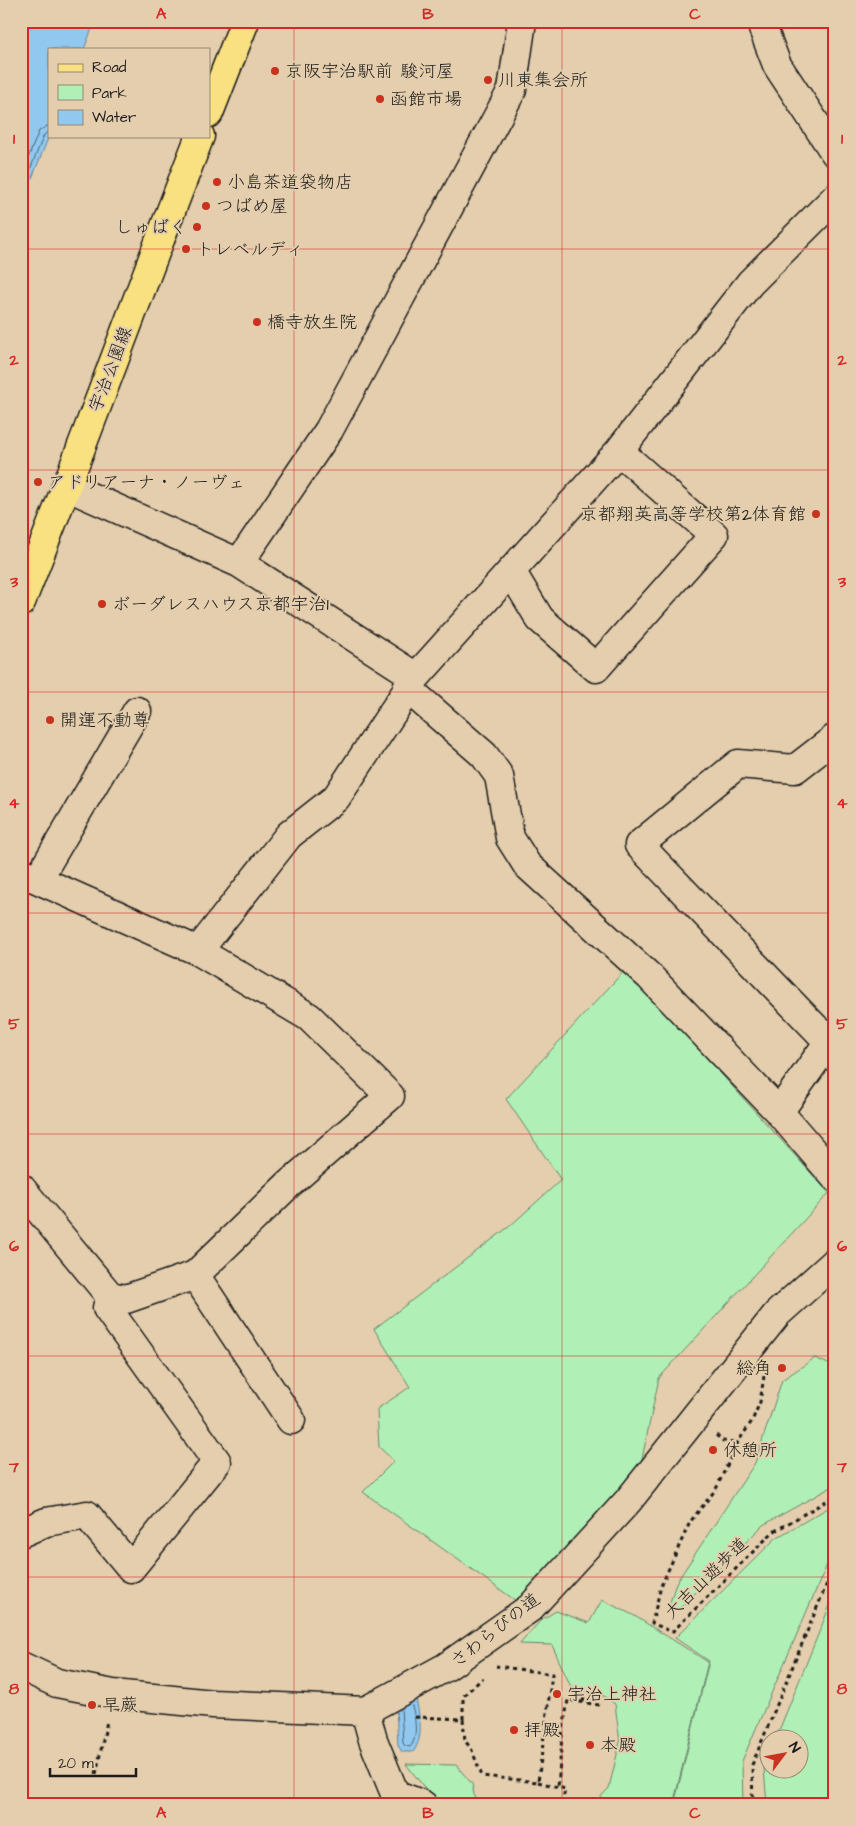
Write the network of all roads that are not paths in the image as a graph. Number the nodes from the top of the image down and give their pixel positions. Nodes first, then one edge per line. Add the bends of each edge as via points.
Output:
1 (245, 21) edge
2 (522, 21) edge
3 (760, 21) edge
4 (210, 110) edge
5 (199, 138) edge
6 (835, 153) edge
7 (835, 198) edge
8 (620, 451) junction
9 (68, 487) junction
10 (239, 563) junction
11 (511, 571) junction
12 (21, 602) edge
13 (412, 682) junction
14 (138, 711) dead end
15 (835, 738) edge
16 (30, 875) edge
17 (198, 951) junction
18 (832, 1038) edge
19 (779, 1112) junction
20 (835, 1177) edge
21 (21, 1188) edge
22 (835, 1262) edge
23 (195, 1275) junction
24 (110, 1296) junction
25 (291, 1420) dead end
26 (21, 1534) edge
27 (21, 1666) edge
28 (365, 1711) junction
29 (424, 1805) edge

1 - 4 main road
2 - 10 street via 512,90 329,430
3 - 6 street via 777,65
5 - 9 main road, 宇治公園線
7 - 8 street via 750,283
8 - 11 street
8 - 11 street via 714,535 596,668 540,619
9 - 10 street
9 - 12 main road, 宇治公園線
10 - 13 street
11 - 13 street
13 - 17 street via 336,798 289,835
13 - 19 street via 484,755 498,776 510,838 527,865 650,977
14 - 16 street
15 - 18 street via 795,768 738,764 639,845
16 - 17 street
17 - 23 street via 309,1017 390,1096 288,1184
18 - 19 street
19 - 20 street
21 - 24 street
22 - 28 street, さわらびの道 via 777,1314 628,1501 530,1608 446,1668
23 - 24 street via 126,1299
23 - 25 street
24 - 26 street via 107,1308 217,1462 131,1568 87,1515 46,1522
27 - 28 street via 56,1683 112,1694 213,1704
28 - 29 street via 373,1740 396,1794

